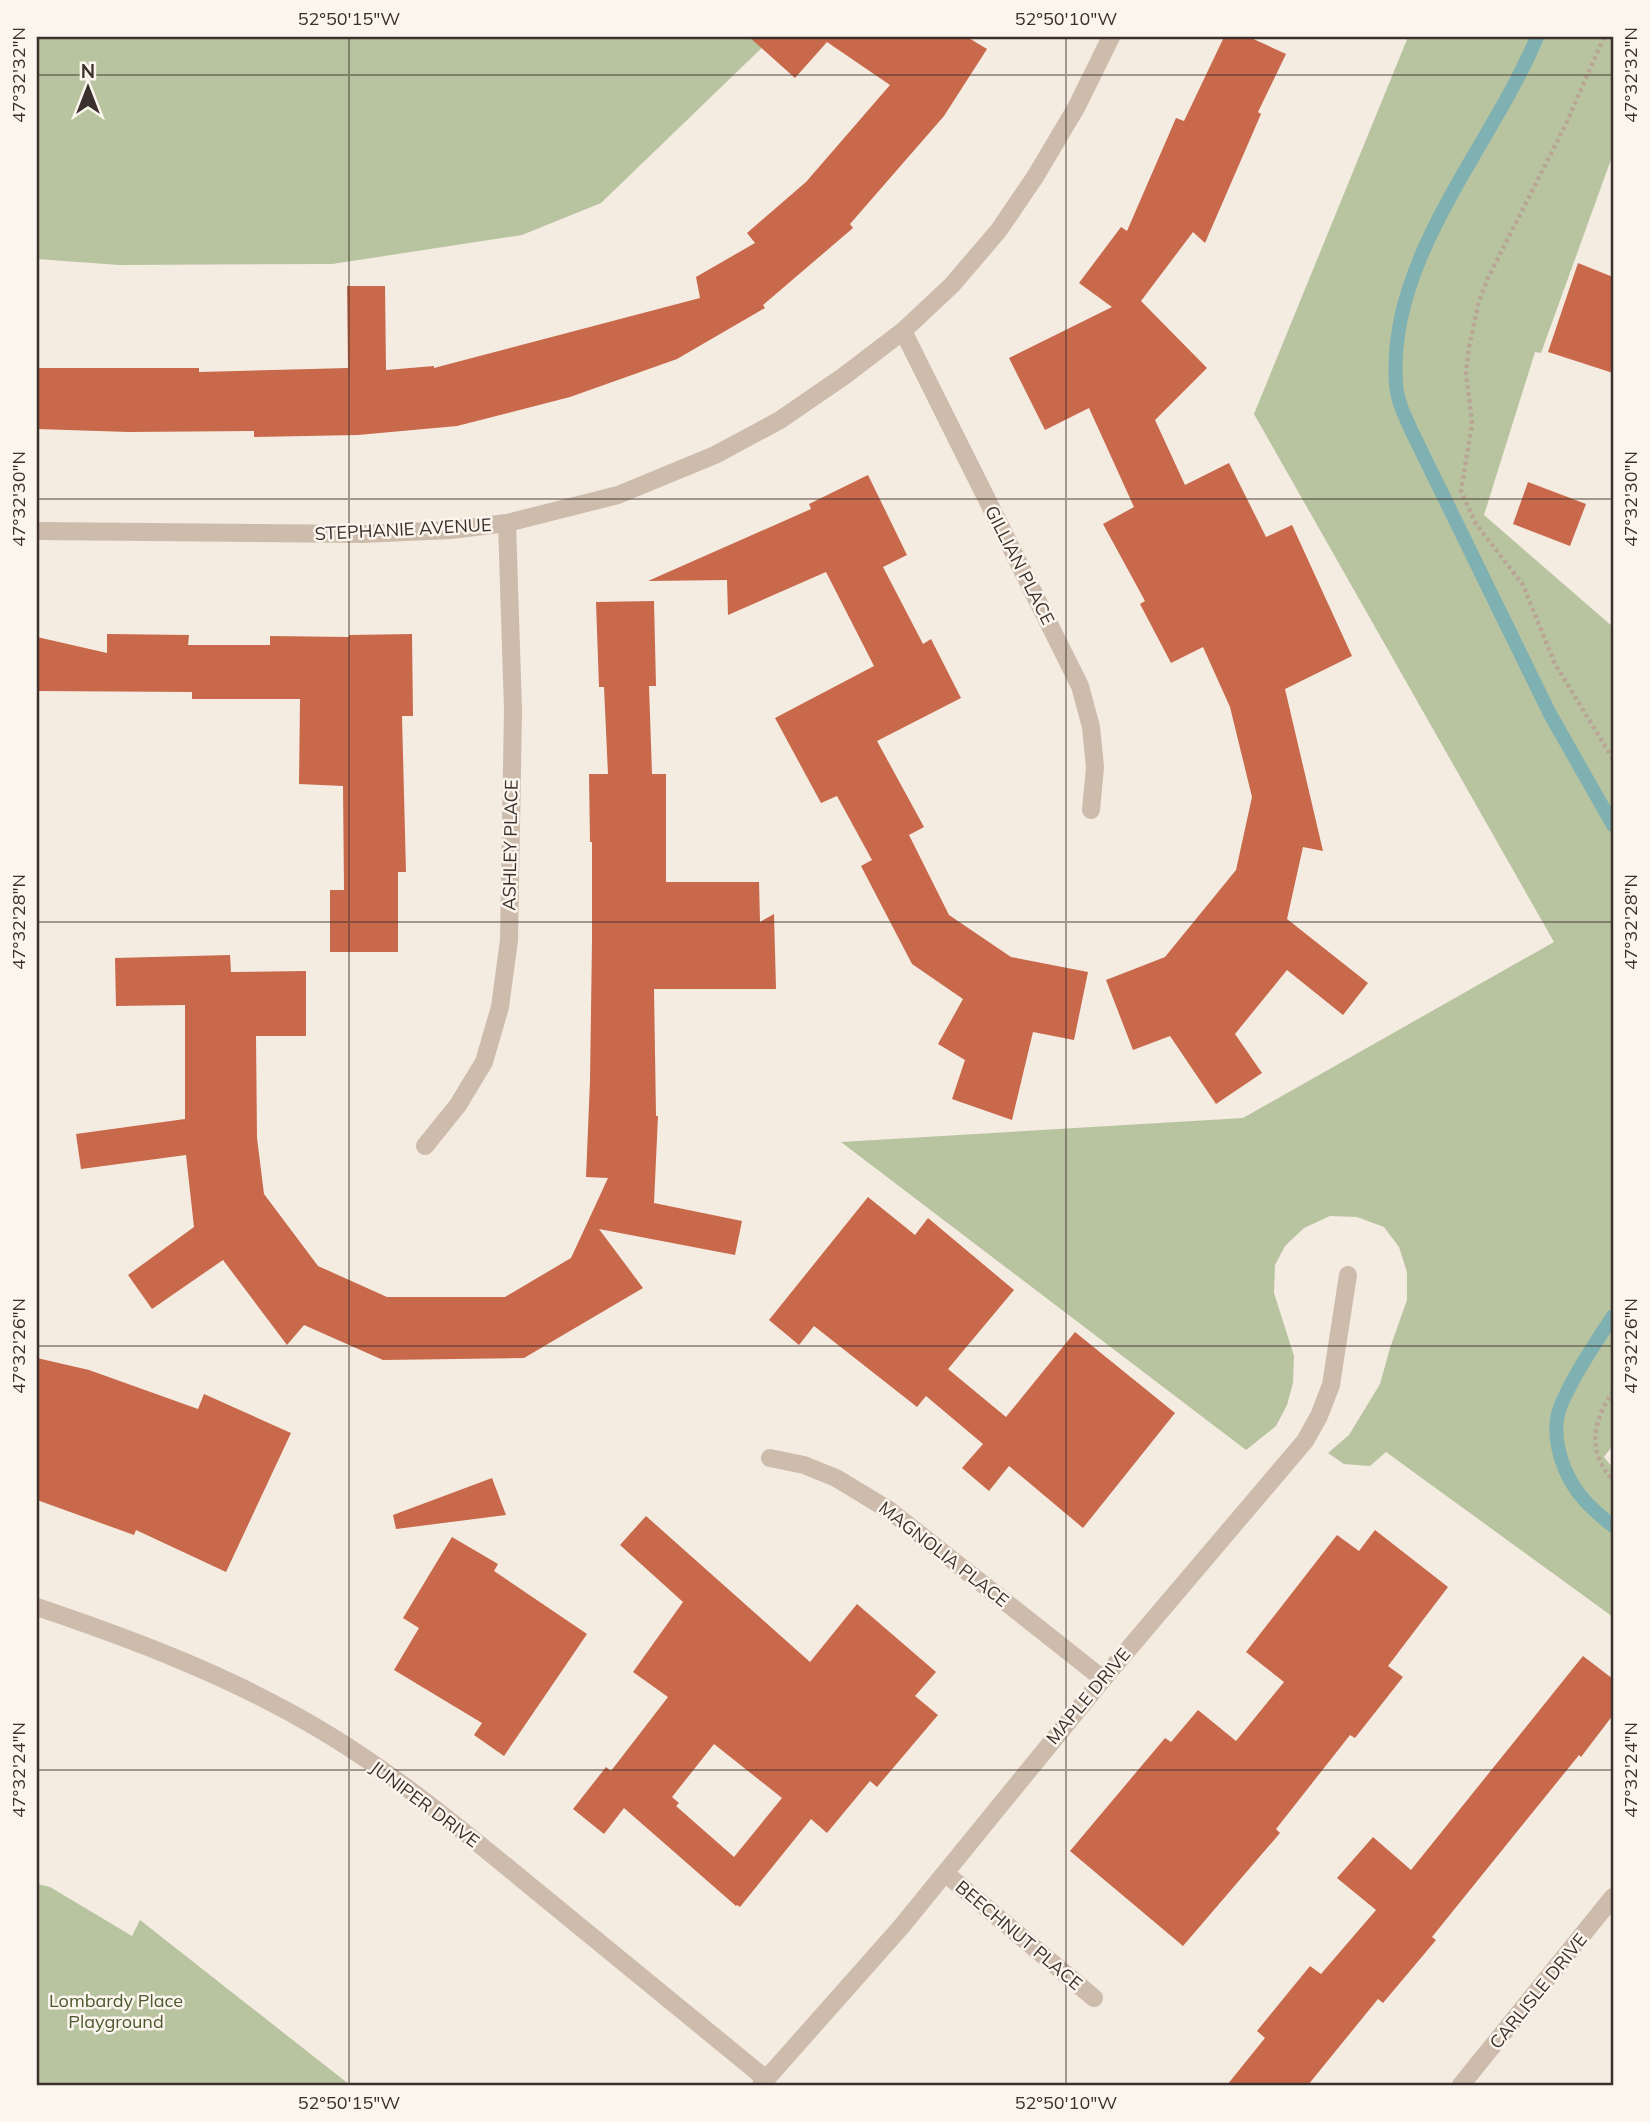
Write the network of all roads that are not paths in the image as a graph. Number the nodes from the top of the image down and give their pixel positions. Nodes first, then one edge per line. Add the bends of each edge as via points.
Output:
1 (1111, 37) edge
2 (903, 331) junction
3 (507, 523) junction
4 (37, 531) edge
5 (1091, 810) dead end
6 (425, 1146) dead end
7 (1348, 1275) dead end
8 (771, 1458) dead end
9 (37, 1607) edge
10 (1102, 1679) junction
11 (944, 1872) junction
12 (1613, 1897) edge
13 (1094, 1998) dead end
14 (763, 2082) edge
15 (1461, 2085) edge

1 - 2 street, STEPHANIE AVENUE via 1076,108 999,230 952,285
2 - 3 street, STEPHANIE AVENUE via 780,420 715,455 618,495
2 - 5 street, GILLIAN PLACE via 1080,686 1095,767
3 - 4 street, STEPHANIE AVENUE via 362,534
3 - 6 street, ASHLEY PLACE via 513,710 509,940 500,1007 484,1062
7 - 10 street, MAPLE DRIVE via 1331,1385 1305,1441
8 - 10 street, MAGNOLIA PLACE via 836,1478 889,1510
9 - 14 street, JUNIPER DRIVE via 181,1659 313,1725 367,1760 436,1808
10 - 11 street, MAPLE DRIVE
11 - 13 street, BEECHNUT PLACE
11 - 14 street, MAPLE DRIVE via 893,1937
12 - 15 street, CARLISLE DRIVE

